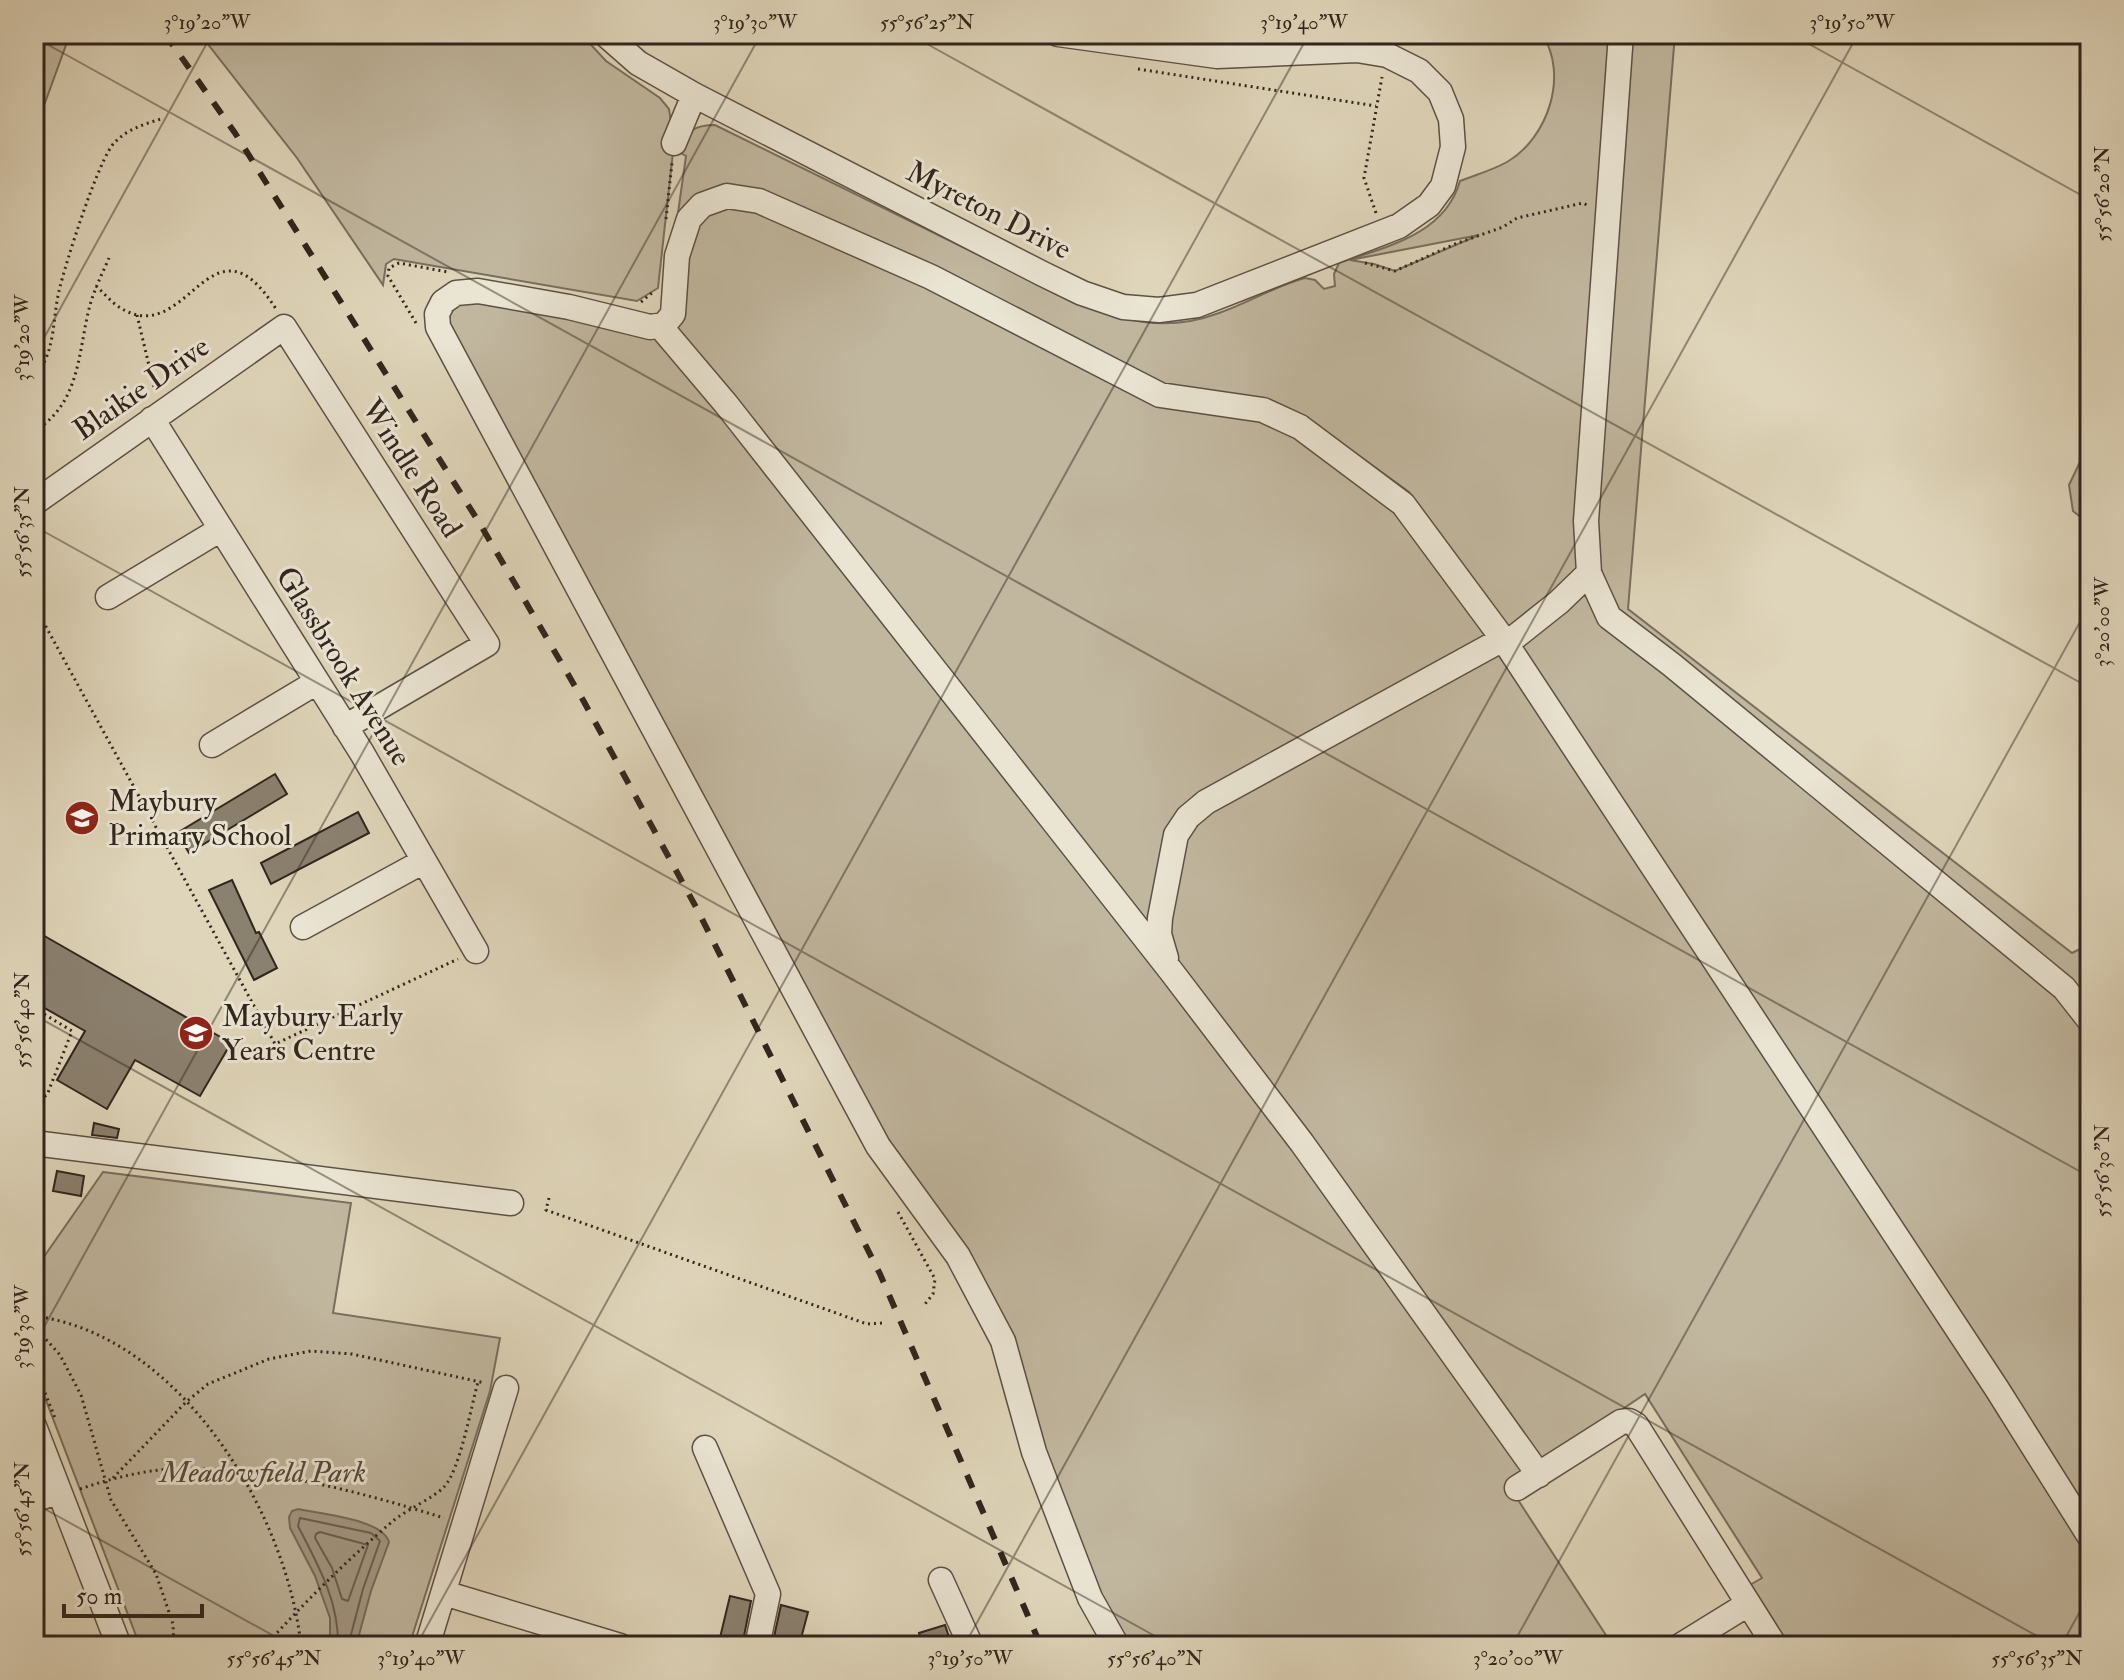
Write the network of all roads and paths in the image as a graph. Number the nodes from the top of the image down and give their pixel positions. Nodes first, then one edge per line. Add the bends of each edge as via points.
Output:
1 (605, 34) edge
2 (1058, 34) edge
3 (1621, 34) edge
4 (1385, 55) junction
5 (1138, 69) dead end
6 (694, 95) junction
7 (1376, 106) junction
8 (164, 118) dead end
9 (674, 143) joint
10 (1606, 211) junction
11 (1373, 224) junction
12 (664, 230) dead end
13 (109, 258) dead end
14 (1362, 263) dead end
15 (460, 274) dead end
16 (96, 286) junction
17 (658, 288) dead end
18 (639, 304) dead end
19 (137, 315) junction
20 (660, 326) junction
21 (284, 327) junction
22 (420, 331) dead end
23 (34, 377) edge
24 (156, 394) dead end
25 (152, 419) junction
26 (34, 431) edge
27 (34, 503) edge
28 (221, 529) junction
29 (1589, 573) junction
30 (108, 597) dead end
31 (34, 605) edge
32 (1506, 640) junction
33 (317, 682) junction
34 (345, 727) junction
35 (212, 745) dead end
36 (424, 861) junction
37 (303, 927) dead end
38 (476, 951) joint
39 (1171, 971) junction
40 (34, 1008) edge
41 (2090, 1021) edge
42 (75, 1025) dead end
43 (72, 1031) junction
44 (34, 1102) edge
45 (34, 1143) edge
46 (549, 1198) dead end
47 (511, 1203) dead end
48 (897, 1211) dead end
49 (925, 1304) dead end
50 (34, 1316) edge
51 (883, 1323) dead end
52 (34, 1326) edge
53 (478, 1382) junction
54 (506, 1388) joint
55 (186, 1402) junction
56 (34, 1426) edge
57 (705, 1448) dead end
58 (241, 1472) junction
59 (1539, 1475) junction
60 (113, 1478) junction
61 (106, 1480) junction
62 (1517, 1488) dead end
63 (60, 1493) junction
64 (34, 1500) edge
65 (409, 1508) junction
66 (422, 1511) dead end
67 (2090, 1537) edge
68 (941, 1580) dead end
69 (444, 1593) junction
70 (1748, 1604) junction
71 (298, 1611) junction
72 (119, 1646) edge
73 (174, 1646) edge
74 (265, 1646) edge
75 (301, 1646) edge
76 (427, 1646) edge
77 (620, 1646) edge
78 (757, 1646) edge
79 (971, 1646) edge
80 (1117, 1646) edge
81 (1680, 1646) edge
82 (1775, 1646) edge

1 - 6 street, Myreton Drive via 638,63
2 - 4 street, Myreton Drive via 1217,56 1357,50
3 - 10 street
4 - 7 path
4 - 11 street, Myreton Drive via 1419,71 1440,92 1451,119 1453,147 1443,186 1429,205 1399,226
5 - 7 path
6 - 9 street
6 - 11 street, Myreton Drive via 1043,274 1123,307 1197,305
7 - 11 path via 1364,178
8 - 23 path via 134,127 112,144 59,292 52,344
9 - 12 path
10 - 14 path via 1583,203 1517,218 1395,271
10 - 29 street via 1586,521
13 - 16 path
15 - 22 path via 399,263 389,268 388,276
16 - 19 path
16 - 26 path via 72,389
17 - 18 path
19 - 21 path via 174,307 212,275 229,269 263,288
19 - 24 path
20 - 32 street via 673,314 677,256 689,219 702,205 727,196 759,201 931,277 1160,395 1263,410 1300,427 1403,504
20 - 39 street
20 - 80 street via 478,291 456,293 437,314 438,327 878,1146 958,1256 1003,1341 1034,1452 1090,1598
21 - 25 street, Blaikie Drive
21 - 34 street, Windle Road via 487,644
25 - 27 street, Blaikie Drive
25 - 28 street, Glassbrook Avenue
28 - 30 street
28 - 33 street, Glassbrook Avenue
29 - 32 street
29 - 41 street via 1609,617 2064,988
31 - 38 path via 275,1044
32 - 39 street via 1206,802 1188,817 1176,835 1160,918 1162,949
32 - 67 street
33 - 34 street, Glassbrook Avenue
33 - 35 street
34 - 36 street, Glassbrook Avenue
36 - 37 street
36 - 38 street, Glassbrook Avenue
39 - 59 street via 1302,1143
40 - 43 path
42 - 43 path
43 - 44 path via 47,1095
45 - 47 street
46 - 51 path via 546,1210 867,1324
48 - 49 path via 935,1279
50 - 55 path via 89,1330 124,1348
52 - 61 path via 60,1355 81,1395
53 - 54 path
53 - 55 path via 352,1354 311,1351 269,1359 208,1384
53 - 65 path via 456,1465 444,1487
54 - 69 street
55 - 58 path
55 - 60 path
56 - 63 street
57 - 78 street via 768,1594
58 - 60 path via 152,1471
58 - 65 path
58 - 71 path via 277,1546
59 - 62 street
59 - 70 street via 1621,1422 1636,1425
60 - 61 path
61 - 63 path
61 - 73 path via 111,1500 156,1574 173,1624
63 - 64 street
63 - 72 street
65 - 66 path
65 - 71 path
68 - 79 street
69 - 76 street
69 - 77 street
70 - 81 street
70 - 82 street
71 - 74 path
71 - 75 path

